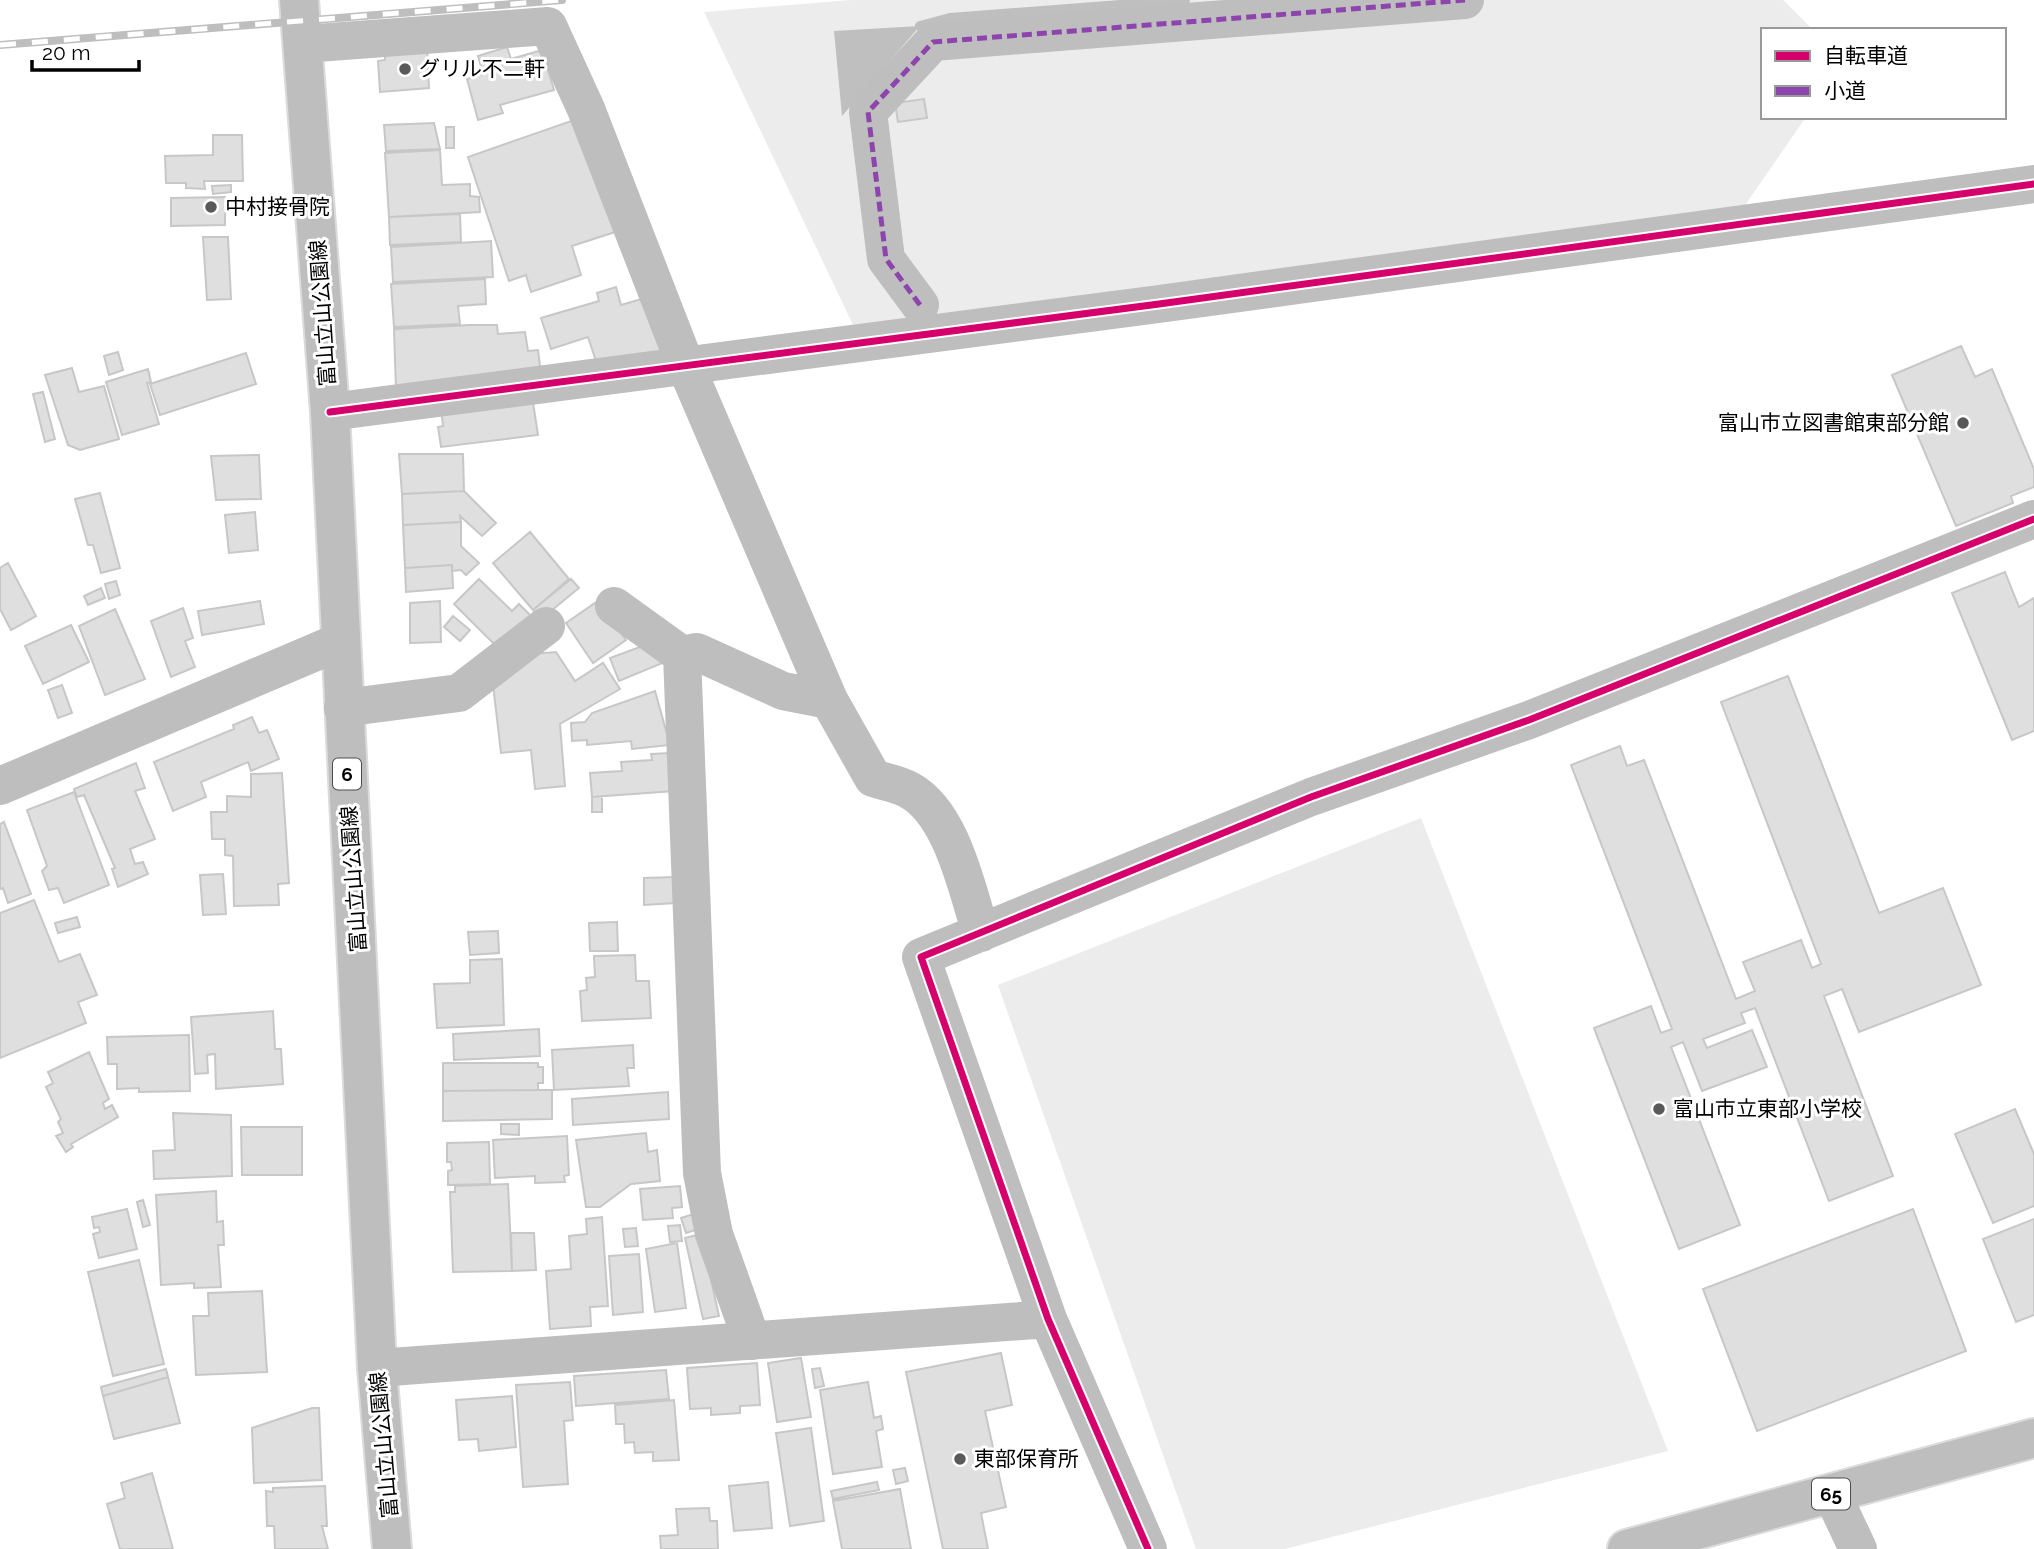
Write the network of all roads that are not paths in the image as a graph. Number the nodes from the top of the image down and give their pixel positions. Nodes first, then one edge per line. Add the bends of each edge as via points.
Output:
1 (299, 0) edge
2 (1465, 0) edge
3 (303, 44) junction
4 (2034, 184) edge
5 (920, 305) dead end
6 (685, 364) junction
7 (330, 412) junction
8 (2034, 519) edge
9 (614, 606) dead end
10 (546, 626) dead end
11 (339, 642) junction
12 (682, 654) junction
13 (829, 700) junction
14 (343, 708) junction
15 (0, 786) edge
16 (981, 933) junction
17 (1048, 1319) junction
18 (752, 1340) junction
19 (377, 1368) junction
20 (2034, 1438) edge
21 (1832, 1494) junction
22 (392, 1549) edge
23 (1148, 1549) edge
24 (1627, 1549) edge
25 (1858, 1549) edge

1 - 3 street, 富山立山公園線 / 6
2 - 5 street via 933,42 868,111 886,259
3 - 6 street via 548,26 586,109
3 - 7 street, 富山立山公園線 / 6
4 - 6 street
6 - 7 street
6 - 13 street
7 - 11 street, 富山立山公園線 / 6
8 - 16 street via 1529,720 1311,797
9 - 12 street
10 - 14 street via 458,693
11 - 14 street, 富山立山公園線 / 6
11 - 15 street
12 - 13 street via 697,652 783,691
12 - 18 street via 702,1174 714,1234
13 - 16 street via 873,778 910,790 939,816
14 - 19 street, 富山立山公園線 / 6
16 - 17 street via 921,957
17 - 18 street
17 - 23 street
18 - 19 street
19 - 22 street, 富山立山公園線 / 6
20 - 21 street, 65 / 65
21 - 24 street, 65 / 65
21 - 25 street

